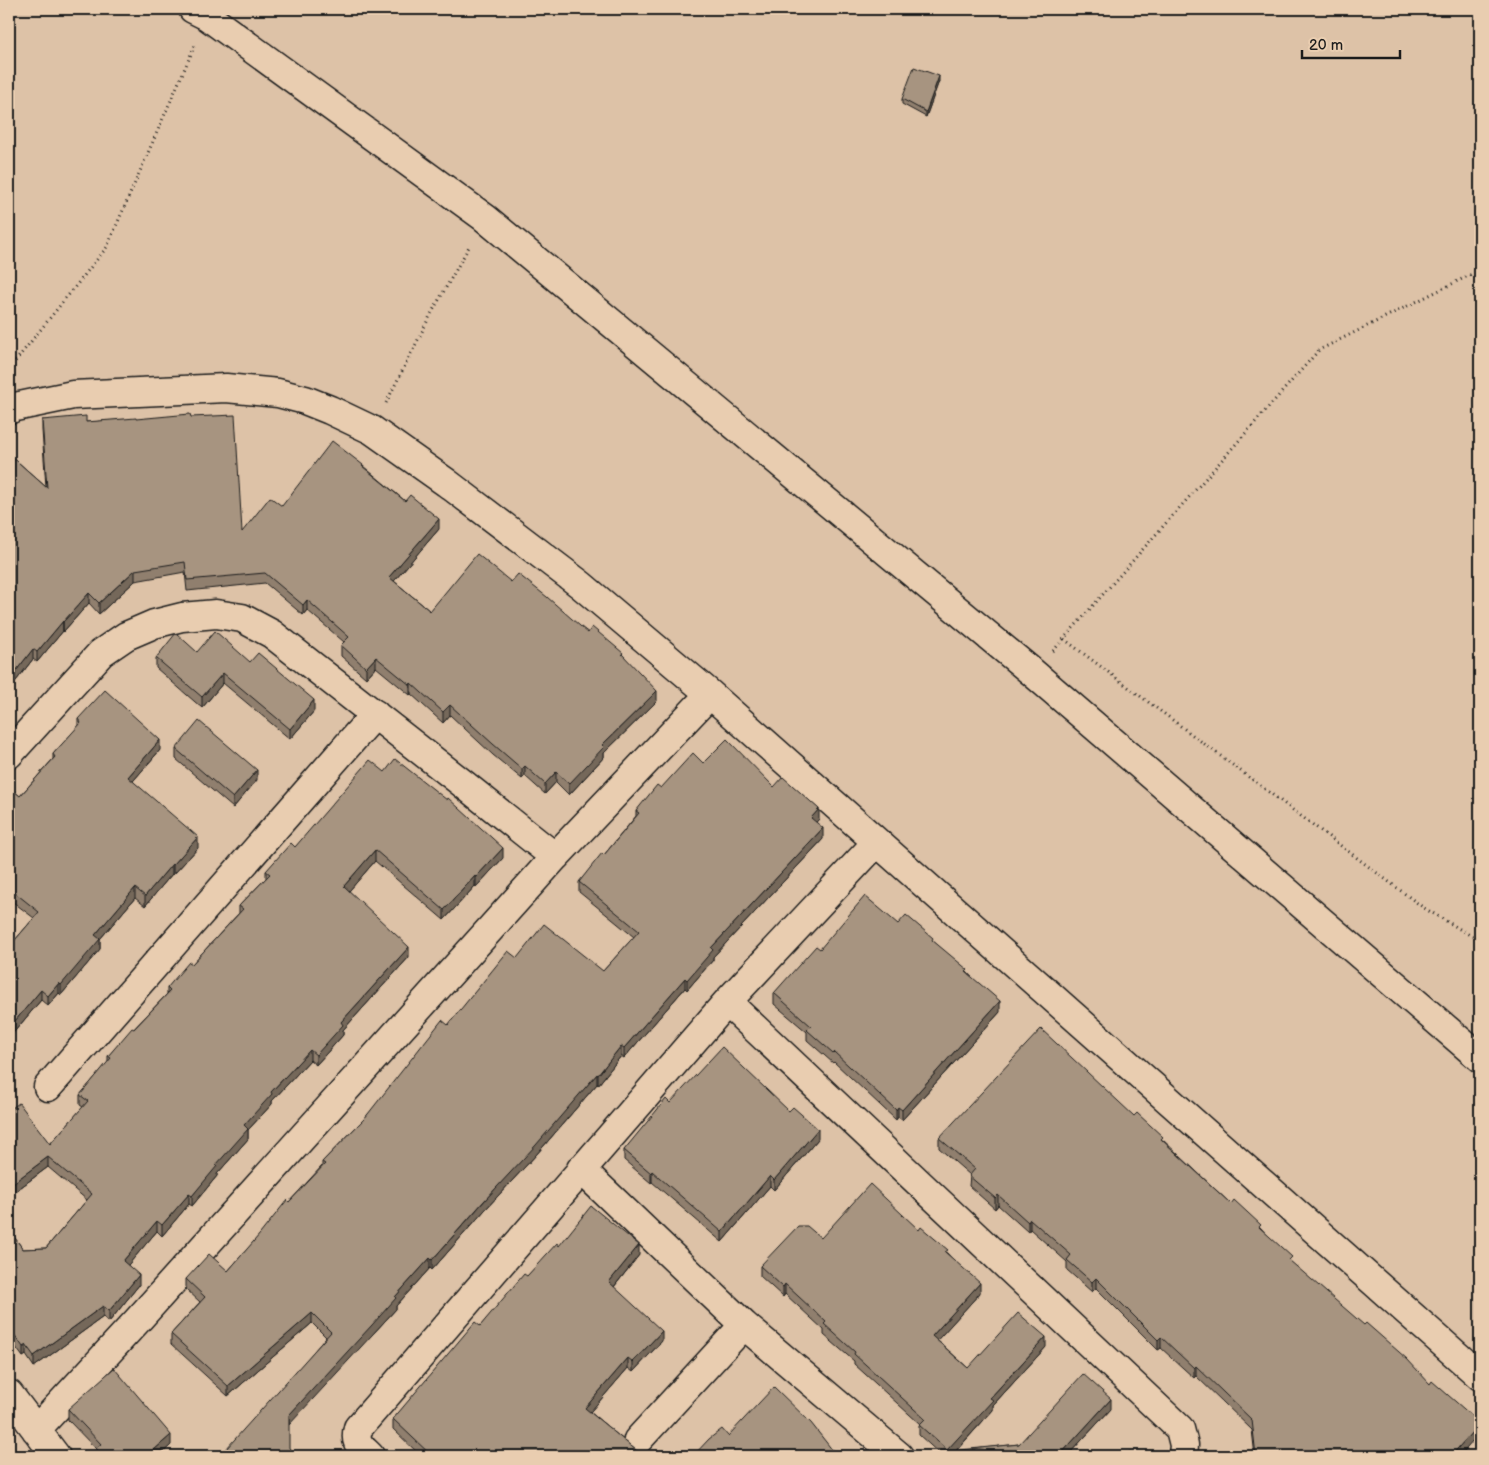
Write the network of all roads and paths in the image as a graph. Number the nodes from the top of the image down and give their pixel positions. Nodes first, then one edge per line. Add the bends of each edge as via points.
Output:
1 (200, 13) edge
2 (485, 218) junction
3 (1480, 270) edge
4 (9, 369) edge
5 (9, 410) edge
6 (372, 430) junction
7 (1064, 639) junction
8 (1032, 672) junction
9 (710, 694) junction
10 (375, 714) junction
11 (9, 754) edge
12 (877, 842) junction
13 (556, 857) junction
14 (1480, 941) edge
15 (727, 1002) junction
16 (1480, 1058) edge
17 (48, 1087) dead end
18 (581, 1169) junction
19 (744, 1325) junction
20 (1480, 1376) edge
21 (9, 1394) edge
22 (36, 1430) junction
23 (638, 1440) dead end
24 (56, 1456) edge
25 (370, 1456) edge
26 (899, 1456) edge
27 (1183, 1456) edge

1 - 2 street
1 - 4 path via 107,247
2 - 6 path
2 - 8 street
3 - 7 path via 1319,350
5 - 6 street via 73,395 226,388 278,393 305,400
6 - 9 street via 448,483 581,585
7 - 8 path
7 - 14 path via 1424,908
8 - 16 street
9 - 12 street
9 - 13 street
10 - 11 street via 272,634 242,618 216,614 182,617 126,636 101,653
10 - 13 street
10 - 17 street
12 - 15 street
12 - 20 street
13 - 22 street
15 - 18 street
15 - 27 street via 1180,1429
18 - 19 street
18 - 25 street via 358,1428 358,1444
19 - 23 street
19 - 26 street
21 - 22 street
22 - 24 street

